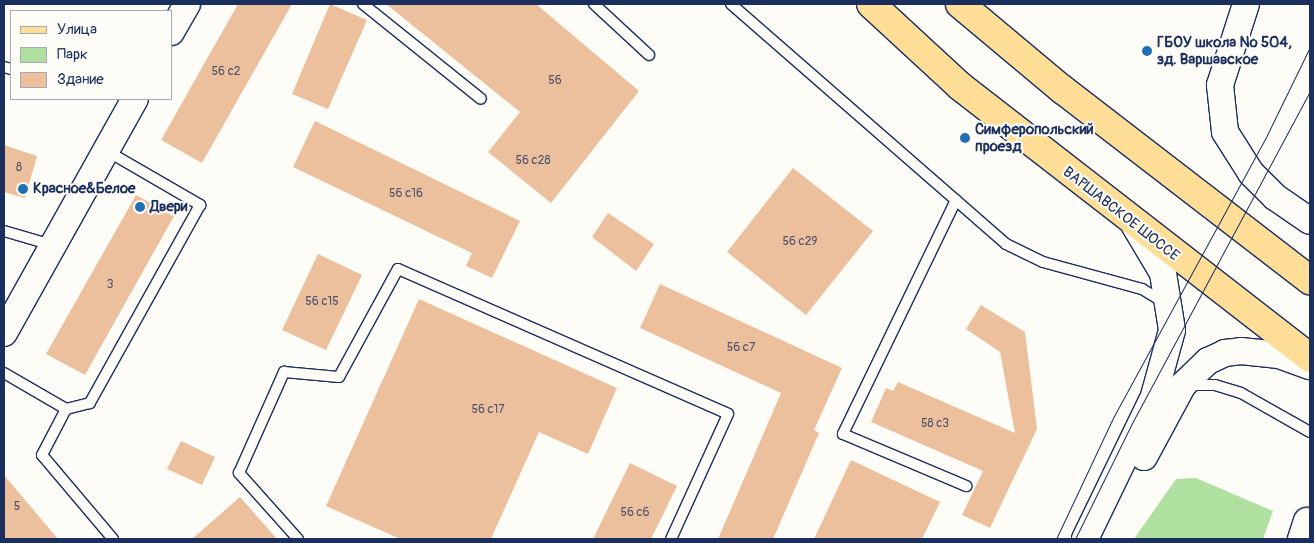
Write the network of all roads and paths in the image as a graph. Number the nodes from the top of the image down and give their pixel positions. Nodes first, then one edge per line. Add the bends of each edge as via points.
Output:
1 (187, 4) edge
2 (364, 4) edge
3 (594, 4) edge
4 (731, 4) edge
5 (871, 4) edge
6 (1246, 4) edge
7 (967, 6) edge
8 (172, 30) edge
9 (649, 55) dead end
10 (129, 100) edge
11 (481, 100) dead end
12 (107, 151) junction
13 (956, 200) junction
14 (1310, 221) edge
15 (1135, 226) junction
16 (4, 231) edge
17 (53, 246) junction
18 (1310, 280) edge
19 (1168, 304) junction
20 (4, 334) edge
21 (1310, 358) edge
22 (1310, 366) edge
23 (4, 373) edge
24 (1183, 385) junction
25 (1154, 396) junction
26 (66, 409) junction
27 (1310, 432) edge
28 (966, 486) dead end
29 (112, 539) edge
30 (298, 539) edge
31 (671, 539) edge
32 (1085, 539) edge
33 (1105, 539) edge

1 - 8 main road
2 - 11 lane
3 - 9 lane
4 - 13 lane
5 - 15 main road, ВАРШАВСКОЕ ШОССЕ via 961,87
6 - 14 main road via 1220,85 1225,132 1251,173 1276,197
7 - 18 main road via 1062,90
10 - 12 main road
12 - 17 main road
12 - 26 lane via 200,205 90,403
13 - 19 lane via 1006,244 1043,262 1142,289
13 - 28 lane via 842,434
15 - 19 main road via 1163,273
15 - 21 main road, ВАРШАВСКОЕ ШОССЕ
16 - 17 lane
17 - 20 main road
19 - 25 main road via 1172,330
22 - 24 main road via 1279,355 1225,353 1208,361
23 - 26 lane
24 - 25 lane
24 - 27 lane via 1215,385 1241,393
24 - 33 main road
25 - 32 main road
26 - 29 lane via 42,455
30 - 31 lane via 239,472 284,372 339,377 398,269 728,414

